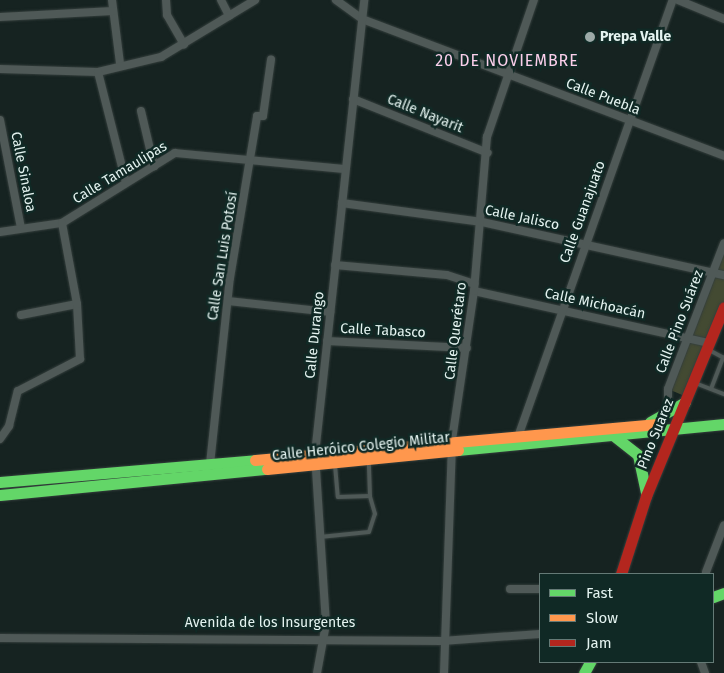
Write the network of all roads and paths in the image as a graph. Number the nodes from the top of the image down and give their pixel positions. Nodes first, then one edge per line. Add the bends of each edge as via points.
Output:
1 (112, 0) edge
2 (166, 0) edge
3 (221, 0) edge
4 (255, 0) edge
5 (336, 0) edge
6 (364, 0) edge
7 (534, 0) edge
8 (673, 0) edge
9 (678, 0) edge
10 (113, 11) junction
11 (229, 16) junction
12 (0, 17) edge
13 (362, 19) junction
14 (724, 19) edge
15 (184, 44) junction
16 (270, 60) dead end
17 (120, 64) junction
18 (0, 69) edge
19 (98, 72) junction
20 (507, 75) junction
21 (353, 99) junction
22 (141, 111) dead end
23 (0, 120) edge
24 (629, 120) junction
25 (488, 153) junction
26 (724, 156) edge
27 (252, 158) junction
28 (154, 166) junction
29 (346, 169) junction
30 (126, 183) junction
31 (342, 203) junction
32 (482, 222) junction
33 (62, 223) junction
34 (22, 228) junction
35 (0, 232) edge
36 (724, 243) edge
37 (585, 244) junction
38 (335, 265) junction
39 (713, 272) junction
40 (724, 275) edge
41 (475, 288) junction
42 (228, 301) junction
43 (77, 304) junction
44 (724, 307) edge
45 (562, 311) junction
46 (330, 312) junction
47 (21, 315) dead end
48 (688, 336) junction
49 (327, 341) junction
50 (708, 346) junction
51 (467, 348) junction
52 (724, 358) edge
53 (693, 382) junction
54 (711, 389) junction
55 (724, 394) edge
56 (685, 402) junction
57 (668, 412) junction
58 (724, 418) edge
59 (646, 424) junction
60 (724, 424) edge
61 (676, 426) junction
62 (519, 434) junction
63 (606, 434) junction
64 (0, 439) edge
65 (452, 440) junction
66 (453, 452) junction
67 (315, 454) junction
68 (369, 461) junction
69 (210, 464) junction
70 (193, 465) junction
71 (334, 465) junction
72 (315, 467) junction
73 (96, 474) junction
74 (193, 478) junction
75 (0, 482) edge
76 (96, 486) junction
77 (0, 495) edge
78 (370, 496) junction
79 (646, 496) junction
80 (724, 525) edge
81 (320, 537) junction
82 (706, 572) dead end
83 (621, 573) edge
84 (510, 589) dead end
85 (539, 589) edge
86 (539, 634) edge
87 (0, 638) edge
88 (322, 638) junction
89 (442, 641) junction
90 (317, 673) edge
91 (444, 673) edge

1 - 10 street
2 - 15 street via 167,15
3 - 11 street
4 - 11 street
5 - 13 street, Calle Puebla
6 - 13 street, Calle Durango
7 - 20 street, Calle Querétaro
8 - 24 street, Calle Guanajuato
9 - 14 street
10 - 12 street via 66,17
10 - 17 street
11 - 15 street
13 - 20 street, Calle Puebla
13 - 21 street, Calle Durango
15 - 17 street via 160,57
16 - 27 street, Calle San Luis Potosí
17 - 19 street
18 - 19 street
19 - 30 street
20 - 24 street, Calle Puebla
20 - 25 street, Calle Querétaro via 487,138
21 - 25 street, Calle Nayarit
21 - 29 street, Calle Durango
22 - 28 street
23 - 34 street, Calle Sinaloa
24 - 26 street, Calle Puebla
24 - 37 street, Calle Guanajuato
25 - 32 street, Calle Querétaro
27 - 28 street, Calle Tamaulipas via 175,153
27 - 29 street, Calle Tamaulipas
27 - 42 street, Calle San Luis Potosí
28 - 30 street, Calle Tamaulipas
29 - 31 street, Calle Durango
30 - 33 street, Calle Tamaulipas
31 - 32 street, Calle Jalisco
31 - 38 street, Calle Durango
32 - 37 street, Calle Jalisco
32 - 41 street, Calle Querétaro
33 - 34 street, Calle Tamaulipas
33 - 43 street
34 - 35 street, Calle Tamaulipas
36 - 39 street, Calle Pino Suárez
37 - 39 street, Calle Jalisco
37 - 45 street, Calle Guanajuato
38 - 41 street, Calle Michoacán via 447,275
38 - 46 street, Calle Durango
39 - 40 street, Calle Jalisco
39 - 48 street, Calle Pino Suárez
41 - 45 street, Calle Michoacán
41 - 51 street, Calle Querétaro
42 - 46 street, Calle Tabasco
42 - 69 street, Calle San Luis Potosí
43 - 47 street
43 - 64 street via 78,363 18,391 9,426
44 - 50 main road, Pino Suarez
45 - 48 street, Calle Michoacán
45 - 62 street, Calle Guanajuato
46 - 49 street, Calle Durango
48 - 50 street, Calle Michoacán
48 - 57 street, Calle Pino Suárez via 668,389
49 - 51 street, Calle Tabasco
49 - 67 street, Calle Durango
50 - 52 lane
50 - 53 main road, Pino Suarez
51 - 65 street, Calle Querétaro
52 - 54 lane
53 - 54 lane
53 - 56 main road, Pino Suarez
54 - 55 lane
56 - 57 main road
56 - 61 main road, Pino Suarez
57 - 59 main road
58 - 61 main road, Calle Heróico Colegio Militar
59 - 61 main road, Calle Heróico Colegio Militar
59 - 63 main road, Calle Heróico Colegio Militar
60 - 61 main road, Calle Heróico Colegio Militar
61 - 63 main road, Calle Heróico Colegio Militar
61 - 79 main road, Pino Suarez
62 - 63 main road, Calle Heróico Colegio Militar
62 - 65 main road, Calle Heróico Colegio Militar
63 - 66 main road, Calle Heróico Colegio Militar
63 - 79 main road via 638,455
65 - 66 street, Calle Querétaro
65 - 67 main road, Calle Heróico Colegio Militar
66 - 68 main road, Calle Heróico Colegio Militar
66 - 89 street, Calle Querétaro
67 - 69 main road, Calle Heróico Colegio Militar
67 - 72 street, Calle Durango
68 - 71 main road, Calle Heróico Colegio Militar
68 - 78 lane
69 - 70 main road, Calle Heróico Colegio Militar
70 - 73 main road, Calle Heróico Colegio Militar
70 - 74 main road
71 - 72 main road, Calle Heróico Colegio Militar
71 - 78 lane via 338,497
72 - 74 main road, Calle Heróico Colegio Militar
72 - 81 street, Calle Durango
73 - 75 main road, Calle Heróico Colegio Militar
73 - 76 main road
74 - 76 main road, Calle Heróico Colegio Militar
76 - 77 main road, Calle Heróico Colegio Militar
78 - 81 lane via 375,514 369,532 362,536
79 - 83 main road, Pino Suarez
80 - 82 street
81 - 88 street, Calle Durango via 326,624
84 - 85 street
86 - 89 street, Avenida de los Insurgentes
87 - 88 street, Avenida de los Insurgentes
88 - 89 street, Avenida de los Insurgentes
88 - 90 street, Calle Durango
89 - 91 street, Calle Querétaro

